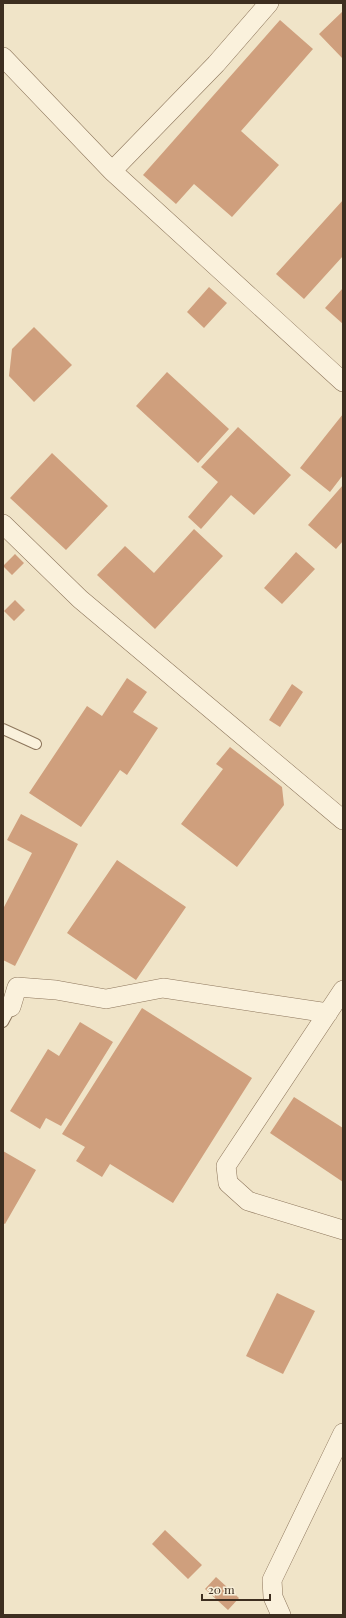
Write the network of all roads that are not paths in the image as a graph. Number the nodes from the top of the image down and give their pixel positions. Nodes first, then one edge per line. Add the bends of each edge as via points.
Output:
1 (269, 3) edge
2 (3, 57) edge
3 (112, 171) junction
4 (343, 382) edge
5 (3, 524) edge
6 (3, 729) edge
7 (36, 744) dead end
8 (343, 820) edge
9 (343, 990) edge
10 (328, 1013) junction
11 (7, 1014) edge
12 (343, 1230) edge
13 (343, 1433) edge
14 (281, 1615) edge

1 - 3 street via 216,64
2 - 3 street
3 - 4 street
5 - 8 street via 80,599
6 - 7 lane
9 - 10 street
10 - 11 street via 163,988 106,998 17,987
10 - 12 street via 226,1166 228,1183 248,1202
13 - 14 street via 272,1580 273,1597

